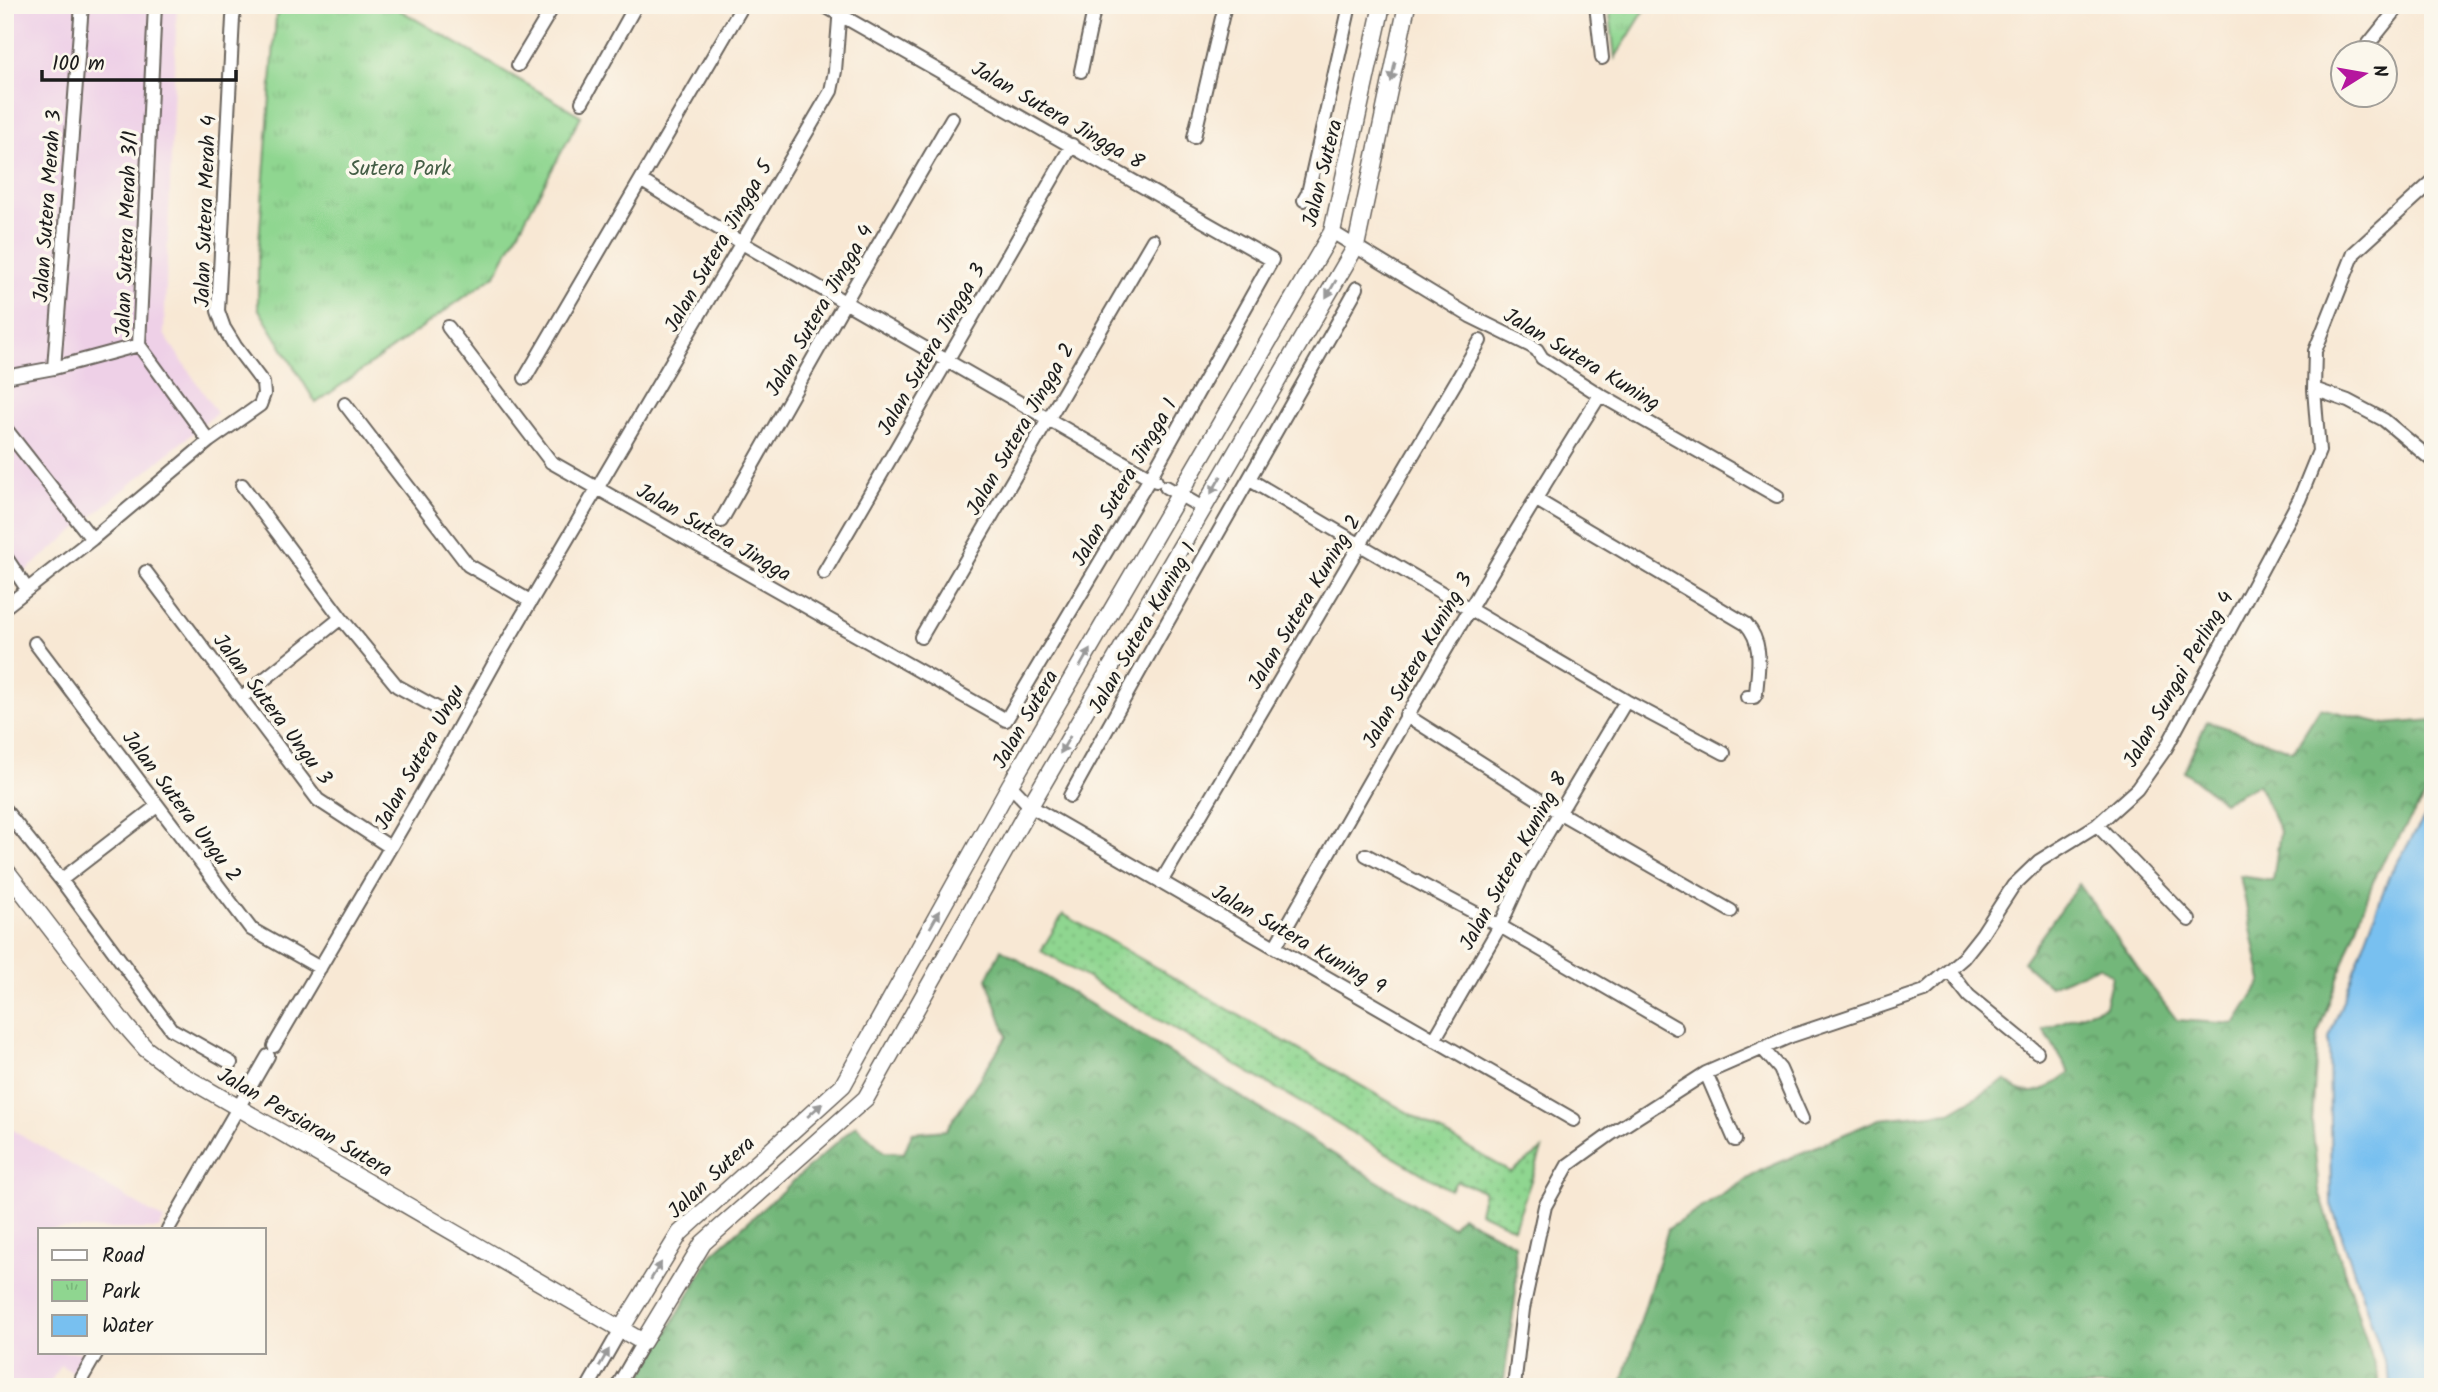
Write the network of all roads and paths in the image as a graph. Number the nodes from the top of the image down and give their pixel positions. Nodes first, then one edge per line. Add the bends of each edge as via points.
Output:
1 (82, 5) edge
2 (155, 5) edge
3 (236, 5) edge
4 (554, 5) edge
5 (636, 5) edge
6 (743, 5) edge
7 (824, 5) edge
8 (1095, 5) edge
9 (1225, 5) edge
10 (1350, 5) edge
11 (1382, 5) edge
12 (1407, 5) edge
13 (1596, 5) edge
14 (2400, 5) edge
15 (840, 10) edge
16 (2373, 38) edge
17 (1602, 58) dead end
18 (518, 65) dead end
19 (1081, 71) dead end
20 (582, 102) dead end
21 (952, 118) dead end
22 (1194, 137) dead end
23 (1072, 145) junction
24 (642, 181) junction
25 (2431, 184) edge
26 (1304, 200) dead end
27 (1332, 232) junction
28 (1153, 240) dead end
29 (743, 243) junction
30 (1356, 246) junction
31 (1272, 260) joint
32 (1357, 288) dead end
33 (845, 302) junction
34 (448, 327) dead end
35 (1479, 341) dead end
36 (139, 345) junction
37 (947, 361) junction
38 (54, 368) junction
39 (5, 377) edge
40 (525, 378) dead end
41 (2314, 388) junction
42 (1600, 396) junction
43 (345, 404) dead end
44 (1048, 419) junction
45 (5, 428) edge
46 (209, 441) junction
47 (2433, 461) edge
48 (1250, 480) junction
49 (242, 485) dead end
50 (1163, 485) junction
51 (598, 488) junction
52 (1777, 496) dead end
53 (1535, 499) junction
54 (1203, 508) junction
55 (721, 521) dead end
56 (92, 539) junction
57 (1360, 545) junction
58 (5, 556) edge
59 (146, 572) dead end
60 (824, 573) dead end
61 (27, 589) junction
62 (530, 601) junction
63 (5, 607) edge
64 (1470, 609) junction
65 (341, 618) junction
66 (921, 637) dead end
67 (35, 643) dead end
68 (1747, 697) dead end
69 (241, 698) junction
70 (1626, 701) junction
71 (437, 708) dead end
72 (1406, 715) junction
73 (1006, 720) joint
74 (1724, 753) dead end
75 (1010, 785) junction
76 (1070, 796) dead end
77 (157, 806) junction
78 (1030, 806) junction
79 (5, 810) edge
80 (1560, 813) junction
81 (2097, 825) junction
82 (390, 848) junction
83 (1366, 855) dead end
84 (5, 869) edge
85 (61, 880) junction
86 (1161, 881) junction
87 (1731, 911) dead end
88 (2189, 920) dead end
89 (1500, 926) junction
90 (1275, 947) junction
91 (320, 968) junction
92 (1950, 972) junction
93 (1676, 1028) dead end
94 (1434, 1040) junction
95 (1762, 1048) junction
96 (2037, 1052) dead end
97 (231, 1063) dead end
98 (1706, 1073) junction
99 (238, 1107) junction
100 (1802, 1119) dead end
101 (1574, 1120) dead end
102 (1735, 1140) dead end
103 (169, 1228) edge
104 (621, 1329) junction
105 (643, 1342) junction
106 (96, 1354) edge
107 (82, 1378) dead end
108 (588, 1387) edge
109 (617, 1387) edge
110 (1514, 1387) edge

1 - 38 street, Jalan Sutera Merah 3
2 - 36 street, Jalan Sutera Merah 3/1
3 - 46 street, Jalan Sutera Merah 4 via 219,311 224,328 263,383 264,394 260,405
4 - 18 street
5 - 20 street
6 - 24 street
7 - 15 street, Jalan Sutera Jingga 8
8 - 19 street
9 - 22 street
10 - 26 street
11 - 27 street, Jalan Sutera
12 -> 30 street, Jalan Sutera
13 - 17 street
14 - 16 street
15 - 23 street, Jalan Sutera Jingga 8
15 - 29 street, Jalan Sutera Jingga 5 via 831,91
21 - 33 street, Jalan Sutera Jingga 4
23 - 31 street, Jalan Sutera Jingga 8
23 - 37 street, Jalan Sutera Jingga 3
24 - 29 street
24 - 40 street
25 - 41 street, Jalan Sungai Perling 4 via 2354,253 2315,351
27 - 30 street, Jalan Sutera Kuning
27 - 50 street, Jalan Sutera
28 - 44 street, Jalan Sutera Jingga 2
29 - 33 street
29 - 51 street, Jalan Sutera Jingga 5
30 - 42 street, Jalan Sutera Kuning via 1470,316 1531,346
30 -> 54 street, Jalan Sutera
31 - 50 street, Jalan Sutera Jingga 1
32 - 48 street, Jalan Sutera Kuning 1
33 - 37 street
33 - 55 street, Jalan Sutera Jingga 4
34 - 51 street, Jalan Sutera Jingga via 551,462
35 - 57 street, Jalan Sutera Kuning 2
36 - 38 street
36 - 46 street, Jalan Sutera Merah 3/1
37 - 44 street
37 - 60 street, Jalan Sutera Jingga 3
38 - 39 street
41 - 47 street via 2384,420
41 - 81 street, Jalan Sungai Perling 4 via 2319,451 2300,500 2166,748 2137,789
42 - 52 street, Jalan Sutera Kuning
42 - 53 street, Jalan Sutera Kuning 3
43 - 62 street via 468,565
44 - 50 street
44 - 66 street, Jalan Sutera Jingga 2
45 - 56 street
46 - 56 street
48 - 57 street
48 - 76 street, Jalan Sutera Kuning 1
49 - 65 street
50 - 54 street
50 - 73 street, Jalan Sutera Jingga 1
75 -> 50 street, Jalan Sutera
51 - 62 street, Jalan Sutera Ungu
51 - 73 street, Jalan Sutera Jingga
53 - 64 street, Jalan Sutera Kuning 3
53 - 68 street via 1746,624 1759,647 1756,694
54 -> 78 street, Jalan Sutera
56 - 61 street
57 - 64 street
57 - 86 street, Jalan Sutera Kuning 2
58 - 61 street
59 - 69 street, Jalan Sutera Ungu 3
61 - 63 street
62 - 82 street, Jalan Sutera Ungu
64 - 70 street
64 - 72 street, Jalan Sutera Kuning 3
65 - 69 street
65 - 71 street via 397,686
67 - 77 street, Jalan Sutera Ungu 2
69 - 82 street, Jalan Sutera Ungu 3 via 318,800
70 - 74 street
70 - 80 street, Jalan Sutera Kuning 8
72 - 80 street
72 - 90 street, Jalan Sutera Kuning 3
75 - 78 street, Jalan Sutera Kuning 9
104 -> 75 street, Jalan Sutera via 680,1233 843,1085
77 - 85 street
77 - 91 street, Jalan Sutera Ungu 2 via 251,929
78 - 86 street, Jalan Sutera Kuning 9
78 - 105 street, Jalan Sutera via 866,1098 703,1243
79 - 85 street
80 - 87 street
80 - 89 street, Jalan Sutera Kuning 8 via 1526,869
81 - 88 street
81 - 92 street, Jalan Sungai Perling 4 via 2039,861 2013,886
82 - 91 street, Jalan Sutera Ungu
83 - 89 street
84 - 99 street, Jalan Persiaran Sutera via 146,1049
85 - 97 street via 171,1028
86 - 90 street, Jalan Sutera Kuning 9
89 - 93 street
89 - 94 street, Jalan Sutera Kuning 8
90 - 94 street, Jalan Sutera Kuning 9
91 - 99 street, Jalan Sutera Ungu
92 - 95 street, Jalan Sungai Perling 4 via 1915,996
92 - 96 street via 1969,996
94 - 101 street, Jalan Sutera Kuning 9
95 - 98 street, Jalan Sungai Perling 4
95 - 100 street via 1780,1069
98 - 102 street
98 - 110 street, Jalan Sungai Perling 4 via 1568,1165 1545,1206 1523,1309
99 - 103 street, Jalan Sutera Ungu
99 - 104 street, Jalan Persiaran Sutera
104 - 105 street, Jalan Persiaran Sutera
108 -> 104 street, Jalan Sutera
105 - 109 street, Jalan Sutera
106 - 107 street

